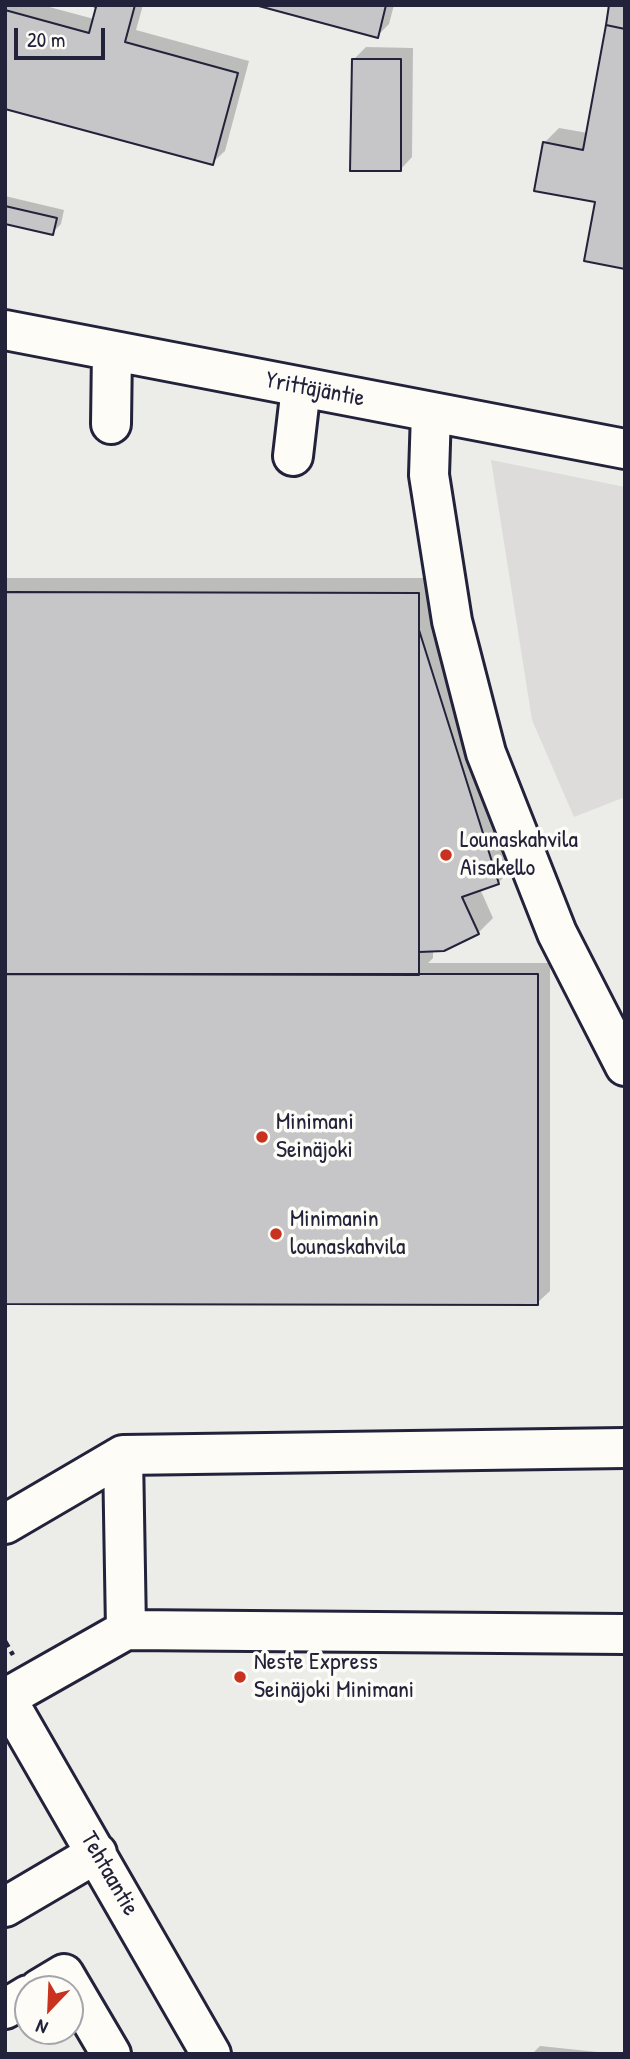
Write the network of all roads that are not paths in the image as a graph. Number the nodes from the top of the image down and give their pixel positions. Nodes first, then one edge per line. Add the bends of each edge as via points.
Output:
1 (5, 330) edge
2 (112, 351) junction
3 (301, 387) junction
4 (431, 412) junction
5 (111, 424) dead end
6 (625, 449) edge
7 (293, 456) dead end
8 (625, 1066) edge
9 (625, 1448) edge
10 (124, 1455) junction
11 (5, 1524) edge
12 (126, 1630) junction
13 (625, 1634) edge
14 (6, 1697) edge
15 (97, 1853) junction
16 (5, 1907) edge
17 (84, 2008) edge
18 (111, 2054) edge
19 (211, 2054) edge

1 - 2 street, Yrittäjäntie
2 - 3 street, Yrittäjäntie
2 - 5 street
3 - 4 street, Yrittäjäntie
3 - 7 street
4 - 6 street, Yrittäjäntie
4 - 8 street via 429,475 452,621 486,753 557,933
9 - 10 street
10 - 11 street
10 - 12 street
12 - 13 street
12 - 14 street
14 - 15 street, Tehtaantie
15 - 16 street
15 - 19 street, Tehtaantie
17 - 18 street

